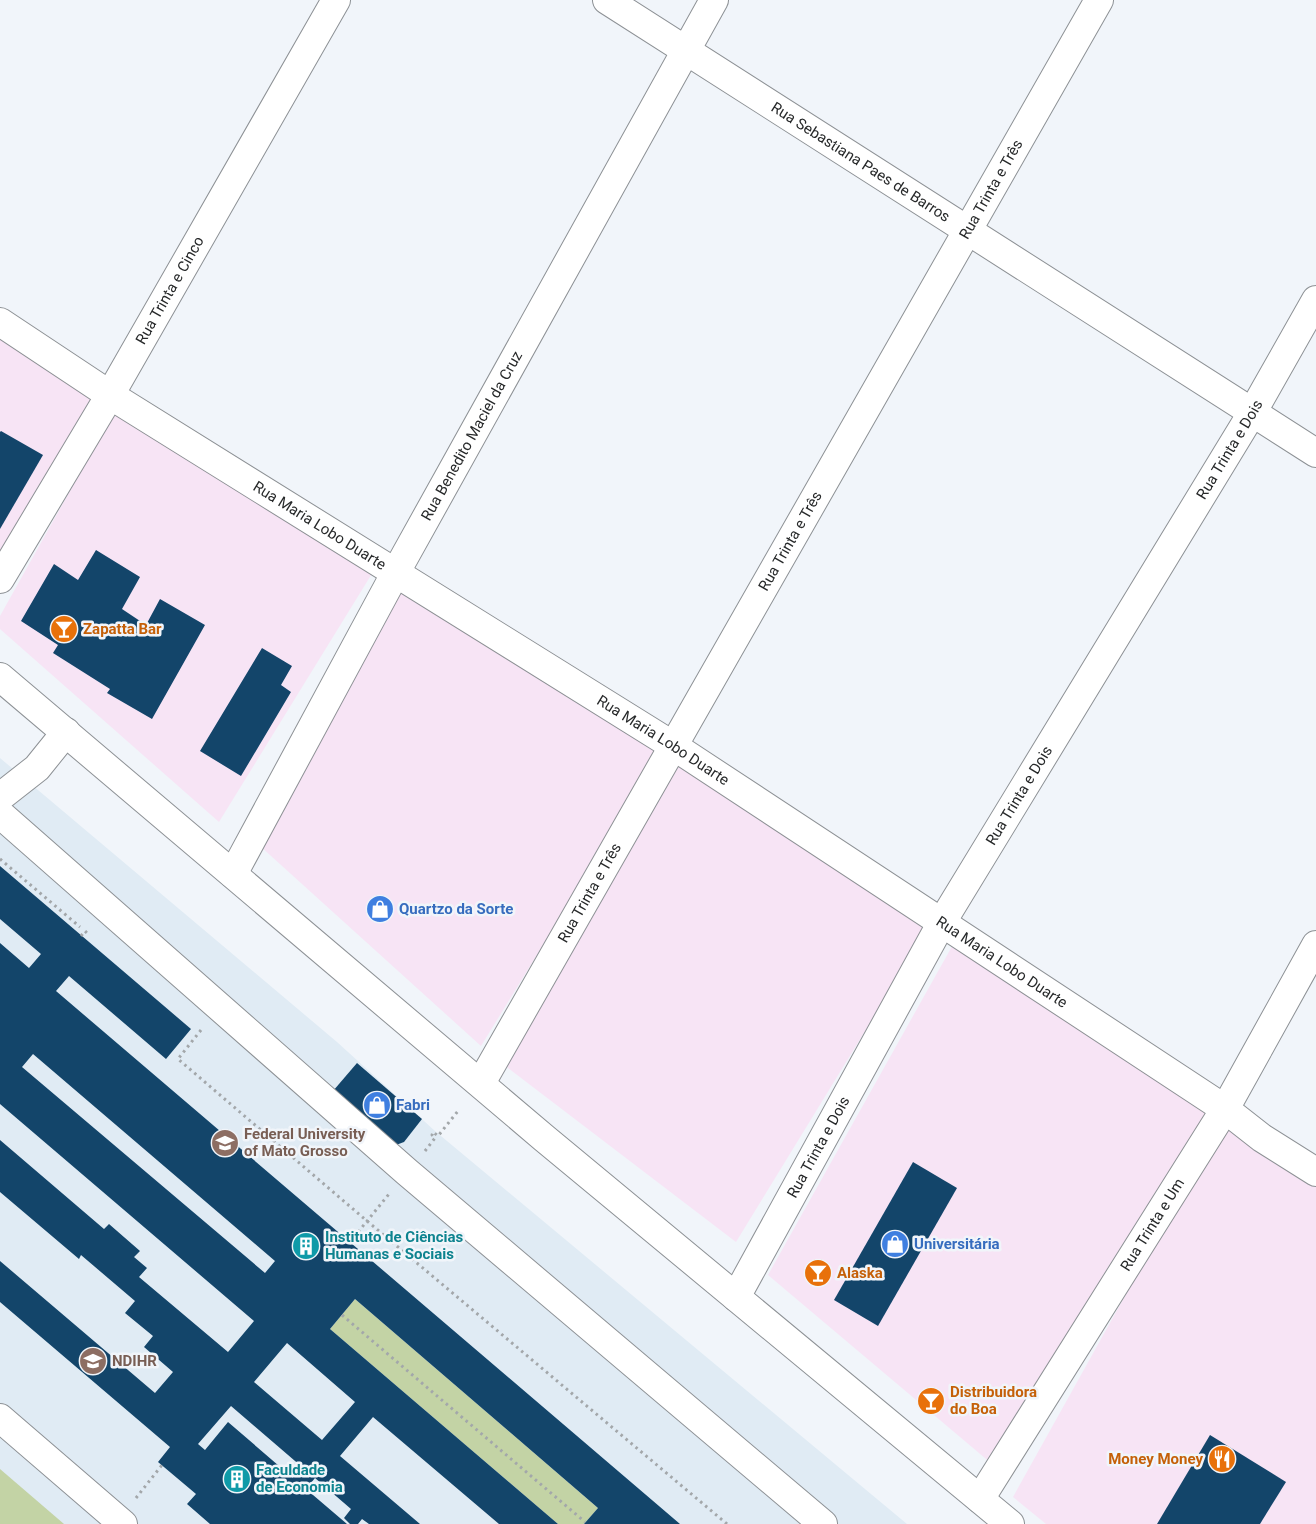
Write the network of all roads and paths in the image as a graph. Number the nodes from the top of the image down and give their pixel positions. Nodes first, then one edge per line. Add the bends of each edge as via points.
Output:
1 (336, 0) edge
2 (607, 0) edge
3 (714, 0) edge
4 (1099, 0) edge
5 (686, 49) junction
6 (968, 231) junction
7 (1316, 300) edge
8 (0, 322) edge
9 (110, 394) junction
10 (1252, 413) junction
11 (1316, 453) edge
12 (396, 572) junction
13 (0, 579) edge
14 (0, 676) edge
15 (66, 732) junction
16 (672, 745) junction
17 (0, 797) edge
18 (0, 814) edge
19 (233, 874) junction
20 (942, 922) junction
21 (81, 936) dead end
22 (92, 937) dead end
23 (1316, 944) edge
24 (194, 1025) dead end
25 (481, 1083) junction
26 (1225, 1109) junction
27 (1316, 1172) edge
28 (736, 1297) junction
29 (342, 1315) dead end
30 (0, 1418) edge
31 (162, 1465) dead end
32 (980, 1499) junction
33 (120, 1522) edge
34 (586, 1522) dead end
35 (727, 1524) edge
36 (822, 1524) edge
37 (1010, 1524) edge

1 - 9 street, Rua Trinta e Cinco
2 - 5 street, Rua Sebastiana Paes de Barros
3 - 5 street, Rua Benedito Maciel da Cruz
4 - 6 street, Rua Trinta e Três
5 - 6 street, Rua Sebastiana Paes de Barros
5 - 12 street, Rua Benedito Maciel da Cruz
6 - 10 street, Rua Sebastiana Paes de Barros
6 - 16 street, Rua Trinta e Três
7 - 10 street, Rua Trinta e Dois
8 - 9 street, Rua Maria Lobo Duarte
9 - 12 street, Rua Maria Lobo Duarte
9 - 13 street, Rua Trinta e Cinco
10 - 11 street, Rua Sebastiana Paes de Barros
10 - 20 street, Rua Trinta e Dois
12 - 16 street, Rua Maria Lobo Duarte
12 - 19 street, Rua Benedito Maciel da Cruz
14 - 15 street
15 - 17 street via 38,768
15 - 19 street
16 - 20 street, Rua Maria Lobo Duarte
16 - 25 street, Rua Trinta e Três
18 - 36 street via 407,1172
19 - 25 street
20 - 26 street, Rua Maria Lobo Duarte
20 - 28 street, Rua Trinta e Dois
21 - 22 path via 85,931
23 - 26 street, Rua Trinta e Um
24 - 35 path via 202,1031 178,1059
25 - 28 street
26 - 27 street, Rua Maria Lobo Duarte via 1262,1138
26 - 32 street, Rua Trinta e Um
28 - 32 street
29 - 34 path
30 - 33 street
31 - 33 path
32 - 37 street

